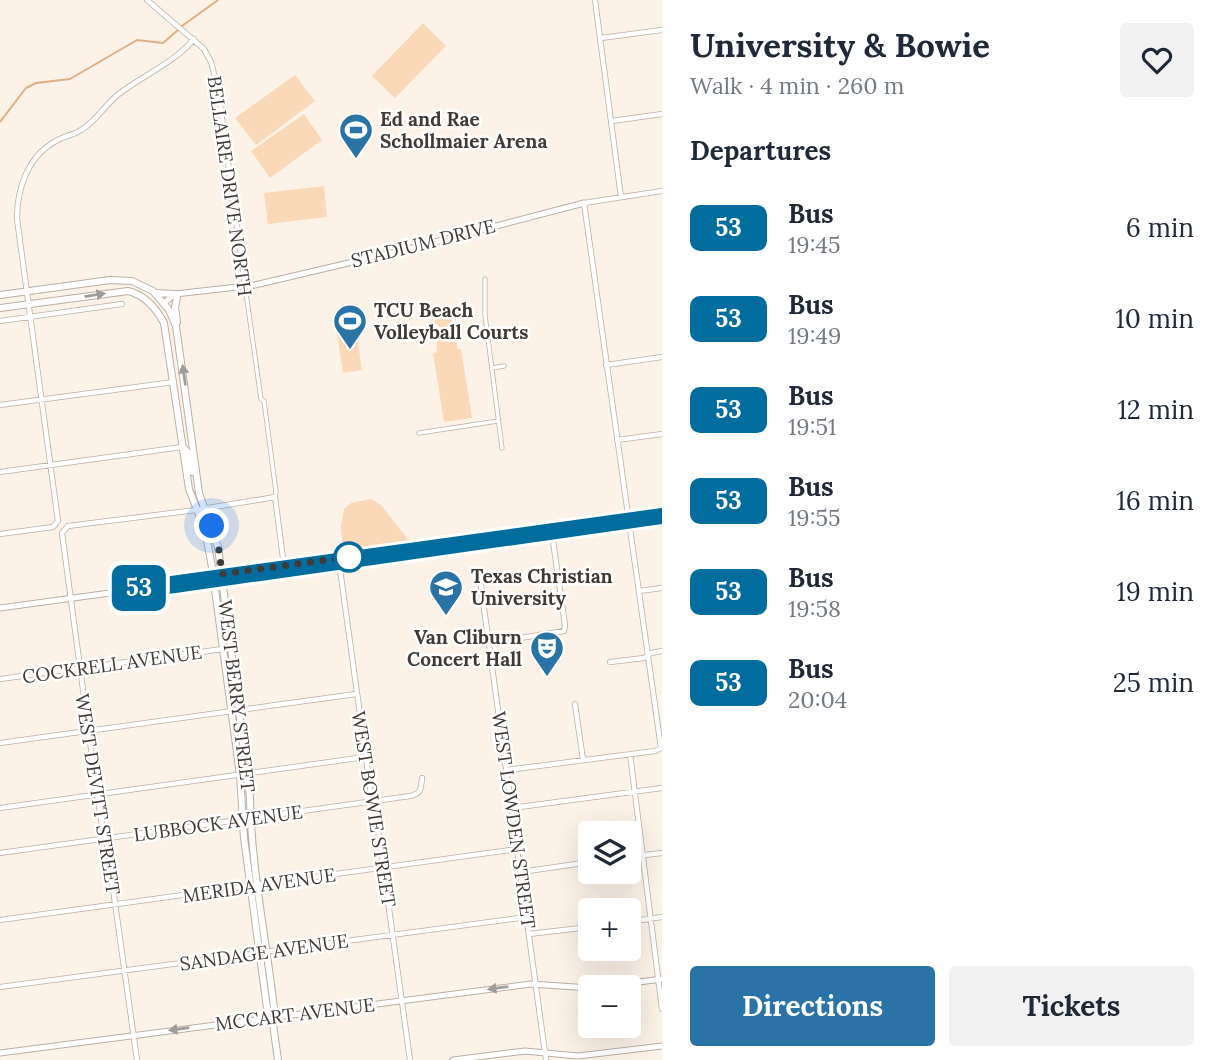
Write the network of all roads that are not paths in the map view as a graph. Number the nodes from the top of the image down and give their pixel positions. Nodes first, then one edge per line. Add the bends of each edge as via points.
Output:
1 (147, 0) edge
2 (595, 0) edge
3 (662, 30) edge
4 (601, 38) junction
5 (194, 39) junction
6 (662, 114) edge
7 (611, 121) junction
8 (662, 191) edge
9 (621, 197) junction
10 (584, 203) junction
11 (485, 279) dead end
12 (245, 286) junction
13 (27, 291) junction
14 (155, 293) junction
15 (0, 295) edge
16 (176, 295) junction
17 (143, 297) junction
18 (164, 303) junction
19 (122, 304) dead end
20 (29, 305) junction
21 (0, 308) edge
22 (30, 317) junction
23 (162, 318) junction
24 (0, 321) edge
25 (179, 345) junction
26 (662, 357) edge
27 (606, 365) junction
28 (504, 366) dead end
29 (491, 368) junction
30 (174, 382) junction
31 (42, 400) junction
32 (0, 405) edge
33 (178, 409) junction
34 (498, 421) junction
35 (419, 433) dead end
36 (662, 434) edge
37 (617, 440) junction
38 (192, 443) junction
39 (183, 447) junction
40 (502, 448) dead end
41 (51, 465) junction
42 (0, 472) edge
43 (198, 486) junction
44 (275, 497) junction
45 (204, 508) junction
46 (195, 510) junction
47 (662, 513) edge
48 (662, 519) edge
49 (629, 521) junction
50 (552, 532) junction
51 (0, 534) edge
52 (216, 539) junction
53 (338, 562) junction
54 (284, 566) junction
55 (222, 577) junction
56 (214, 578) junction
57 (480, 579) dead end
58 (662, 588) edge
59 (639, 591) junction
60 (70, 599) junction
61 (0, 608) edge
62 (489, 643) junction
63 (223, 649) junction
64 (662, 652) edge
65 (648, 655) junction
66 (610, 662) dead end
67 (79, 668) junction
68 (234, 672) junction
69 (0, 679) edge
70 (357, 694) junction
71 (575, 704) dead end
72 (235, 711) junction
73 (660, 719) edge
74 (88, 731) junction
75 (0, 743) edge
76 (630, 754) junction
77 (365, 757) junction
78 (583, 760) junction
79 (507, 770) junction
80 (244, 775) junction
81 (422, 778) dead end
82 (662, 788) edge
83 (635, 791) junction
84 (97, 794) junction
85 (374, 801) junction
86 (0, 808) edge
87 (512, 808) junction
88 (247, 818) junction
89 (106, 839) junction
90 (518, 849) junction
91 (0, 853) edge
92 (662, 853) edge
93 (642, 855) junction
94 (578, 865) edge
95 (384, 867) junction
96 (521, 872) junction
97 (255, 885) junction
98 (115, 904) junction
99 (527, 917) junction
100 (662, 917) edge
101 (650, 919) junction
102 (0, 920) edge
103 (641, 920) edge
104 (578, 928) edge
105 (530, 934) junction
106 (393, 935) junction
107 (263, 952) junction
108 (124, 971) junction
109 (660, 979) edge
110 (641, 982) edge
111 (536, 984) junction
112 (0, 987) edge
113 (578, 987) edge
114 (402, 1000) junction
115 (662, 1009) edge
116 (272, 1017) junction
117 (133, 1036) junction
118 (662, 1046) edge
119 (545, 1052) junction
120 (2, 1054) edge
121 (136, 1060) edge
122 (278, 1060) edge
123 (410, 1060) edge
124 (453, 1060) edge
125 (546, 1060) edge

1 - 5 street, BELLAIRE DRIVE NORTH
2 - 4 street
3 - 4 street
4 - 7 street
5 - 12 street, BELLAIRE DRIVE NORTH via 208,55 218,89
5 - 13 street via 185,50 120,93 80,132 53,142 32,162 20,190 17,216
6 - 7 street
7 - 9 street
8 - 9 street, STADIUM DRIVE
9 - 10 street, STADIUM DRIVE
10 - 12 street, STADIUM DRIVE
10 - 27 street
11 - 29 street
12 - 16 street, STADIUM DRIVE
12 - 44 street, BELLAIRE DRIVE NORTH
13 - 14 main road, WEST BERRY STREET via 118,279
13 - 15 main road, WEST BERRY STREET
13 - 20 street
14 - 16 main road
14 - 18 main road, WEST BERRY STREET
16 - 18 street, STADIUM DRIVE
16 - 25 main road
17 - 18 main road
20 -> 17 main road via 118,291
17 - 23 main road, WEST BERRY STREET
18 - 23 main road
18 - 25 main road, WEST BERRY STREET
19 - 22 street
20 - 21 main road
20 - 22 street
22 - 24 street
22 - 31 street
23 - 30 main road, WEST BERRY STREET
38 -> 25 main road, WEST BERRY STREET
26 - 27 street
27 - 37 street
28 - 29 street
29 - 34 street
30 - 31 street
30 - 33 main road, WEST BERRY STREET
31 - 32 street
31 - 41 street
33 - 38 main road
33 - 39 main road, WEST BERRY STREET
34 - 35 street
34 - 40 street
36 - 37 street
37 - 49 street
38 - 43 main road, WEST BERRY STREET
39 - 41 street
39 - 43 main road
39 - 46 main road, WEST BERRY STREET
41 - 42 street
41 - 51 street via 57,524
43 - 45 main road, WEST BERRY STREET
44 - 45 street
44 - 54 street
45 - 46 street
45 - 52 main road, WEST BERRY STREET
46 - 52 main road via 202,513
46 - 56 main road, WEST BERRY STREET via 208,540
46 - 60 street, WEST DEVITT STREET via 64,528 61,537
47 - 49 main road
48 - 49 main road
49 - 50 main road
49 - 59 street
50 - 53 main road
50 - 62 street via 565,630
52 - 55 main road, WEST BERRY STREET
53 - 54 main road
53 - 55 main road
53 - 70 street, WEST BOWIE STREET
54 - 55 main road
55 - 56 main road
55 - 68 main road, WEST BERRY STREET
56 - 60 street
56 - 63 main road, WEST BERRY STREET
57 - 62 street, WEST LOWDEN STREET
58 - 59 street
59 - 65 street
60 - 61 street
60 - 67 street, WEST DEVITT STREET
62 - 79 street, WEST LOWDEN STREET
63 - 67 street, COCKRELL AVENUE
63 - 68 main road
63 - 72 main road, WEST BERRY STREET
64 - 65 street
65 - 66 street
65 - 73 street
67 - 69 street, COCKRELL AVENUE
67 - 74 street, WEST DEVITT STREET
68 - 72 main road, WEST BERRY STREET
70 - 72 street
70 - 77 street, WEST BOWIE STREET
71 - 78 street
72 - 74 street
72 - 80 main road, WEST BERRY STREET
73 - 76 street via 660,750
74 - 75 street
74 - 84 street, WEST DEVITT STREET
76 - 78 street
76 - 83 street
77 - 80 street
77 - 85 street, WEST BOWIE STREET
78 - 79 street
79 - 87 street, WEST LOWDEN STREET
80 - 84 street
80 - 88 main road, WEST BERRY STREET
81 - 85 street, LUBBOCK AVENUE via 418,795
82 - 83 street
83 - 87 street
83 - 93 street
84 - 86 street
84 - 89 street, WEST DEVITT STREET
85 - 88 street, LUBBOCK AVENUE
85 - 95 street, WEST BOWIE STREET
87 - 90 street, WEST LOWDEN STREET
88 - 89 street, LUBBOCK AVENUE
88 - 97 main road, WEST BERRY STREET
89 - 91 street, LUBBOCK AVENUE
89 - 98 street, WEST DEVITT STREET
90 - 95 street, MERIDA AVENUE
90 - 96 street, WEST LOWDEN STREET
92 - 93 street
93 - 101 street
94 - 96 street
95 - 97 street, MERIDA AVENUE
95 - 106 street, WEST BOWIE STREET
96 - 99 street, WEST LOWDEN STREET
97 - 98 street, MERIDA AVENUE
97 - 107 main road, WEST BERRY STREET
98 - 102 street, MERIDA AVENUE
98 - 108 street, WEST DEVITT STREET
99 - 105 street, WEST LOWDEN STREET
99 - 106 street, SANDAGE AVENUE
100 - 101 street
101 - 103 street
101 - 109 street
104 - 105 street
105 - 111 street, WEST LOWDEN STREET
106 - 107 street, SANDAGE AVENUE
106 - 114 street, WEST BOWIE STREET
107 - 108 street, SANDAGE AVENUE
107 - 116 main road, WEST BERRY STREET
108 - 112 street, SANDAGE AVENUE
108 - 117 street, WEST DEVITT STREET
109 - 110 street
109 - 115 street
111 - 113 street, MCCART AVENUE
111 -> 114 street, MCCART AVENUE
111 - 119 street, WEST LOWDEN STREET
114 - 116 street, MCCART AVENUE
114 - 123 street, WEST BOWIE STREET
116 -> 117 street, MCCART AVENUE
116 - 122 main road, WEST BERRY STREET
117 - 120 street, MCCART AVENUE
117 - 121 street, WEST DEVITT STREET
118 - 119 street via 580,1056
119 - 124 street
119 - 125 street, WEST LOWDEN STREET

